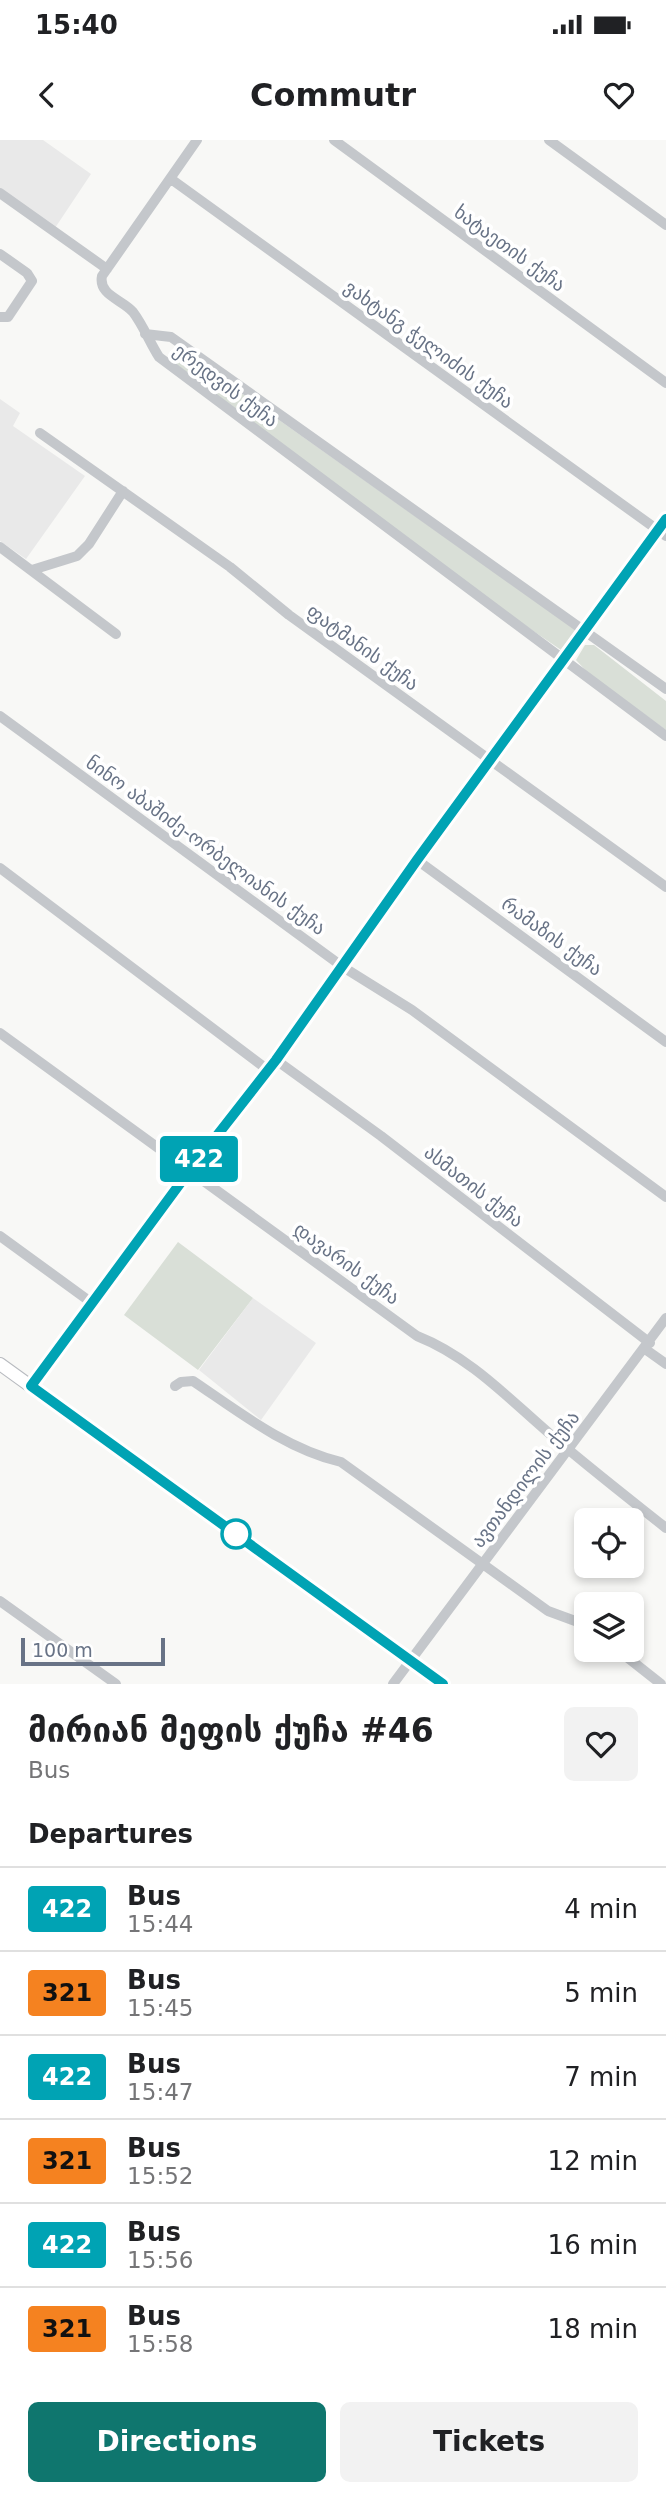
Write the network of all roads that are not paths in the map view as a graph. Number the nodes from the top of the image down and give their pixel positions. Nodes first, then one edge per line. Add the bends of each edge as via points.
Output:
1 (197, 140) edge
2 (334, 140) edge
3 (549, 140) edge
4 (172, 179) junction
5 (0, 193) edge
6 (666, 225) edge
7 (0, 254) edge
8 (107, 269) junction
9 (0, 317) edge
10 (145, 334) junction
11 (666, 383) edge
12 (40, 433) dead end
13 (122, 491) junction
14 (666, 519) edge
15 (662, 533) edge
16 (0, 547) edge
17 (32, 570) junction
18 (585, 630) junction
19 (116, 634) dead end
20 (564, 659) junction
21 (666, 689) edge
22 (0, 716) edge
23 (666, 736) edge
24 (489, 761) junction
25 (417, 860) junction
26 (0, 868) edge
27 (666, 887) edge
28 (343, 967) junction
29 (0, 1033) edge
30 (666, 1042) edge
31 (276, 1060) junction
32 (268, 1070) junction
33 (190, 1170) junction
34 (666, 1197) edge
35 (0, 1236) edge
36 (92, 1303) junction
37 (666, 1318) edge
38 (647, 1346) junction
39 (0, 1364) edge
40 (666, 1364) edge
41 (31, 1386) junction
42 (175, 1386) dead end
43 (569, 1451) junction
44 (666, 1528) edge
45 (484, 1564) junction
46 (0, 1601) edge
47 (574, 1621) edge
48 (410, 1660) junction
49 (633, 1662) edge
50 (116, 1684) edge
51 (393, 1684) edge
52 (443, 1684) edge
53 (661, 1684) edge

1 - 4 street
2 - 11 street, ხატაეთის ქუჩა
3 - 6 street
4 - 8 street
4 - 15 street, ვახტანგ ჭელიძის ქუჩა
5 - 8 street
7 - 9 street via 32,281 8,317
8 - 10 street via 101,281 103,289 133,312
10 - 18 street, ერედვის ქუჩა via 171,337
10 - 20 street, ერედვის ქუჩა via 159,356
12 - 13 street, ფატმანის ქუჩა
13 - 17 street via 77,556
13 - 24 street, ფატმანის ქუჩა
14 - 15 street
15 - 18 street
16 - 17 street
17 - 19 street
18 - 20 street
18 - 21 street, ერედვის ქუჩა
20 - 23 street, ერედვის ქუჩა
20 - 24 street
22 - 28 street, ნინო აბაშიძე-ორბელიანის ქუჩა
24 - 25 street
24 - 27 street, ფატმანის ქუჩა
25 - 28 street
25 - 30 street, რამაზის ქუჩა
26 - 32 street
28 - 31 street
28 - 34 street, ნინო აბაშიძე-ორბელიანის ქუჩა via 412,1010
29 - 33 street, დავარის ქუჩა
31 - 32 street
31 - 38 street, ასმათის ქუჩა via 381,1136
32 - 33 street
33 - 36 street
33 - 43 street, დავარის ქუჩა via 418,1336 467,1364
35 - 36 street
36 - 41 street
37 - 38 street, ავთანდილის ქუჩა
38 - 40 street, ასმათის ქუჩა
38 - 43 street, ავთანდილის ქუჩა
39 - 41 main road
41 - 48 main road
42 - 45 street via 193,1381 263,1429 341,1462
43 - 44 street, დავარის ქუჩა
43 - 45 street, ავთანდილის ქუჩა
45 - 47 street via 548,1611
45 - 48 street, ავთანდილის ქუჩა
46 - 50 street
48 - 51 street, ავთანდილის ქუჩა
48 - 52 main road
49 - 53 street

